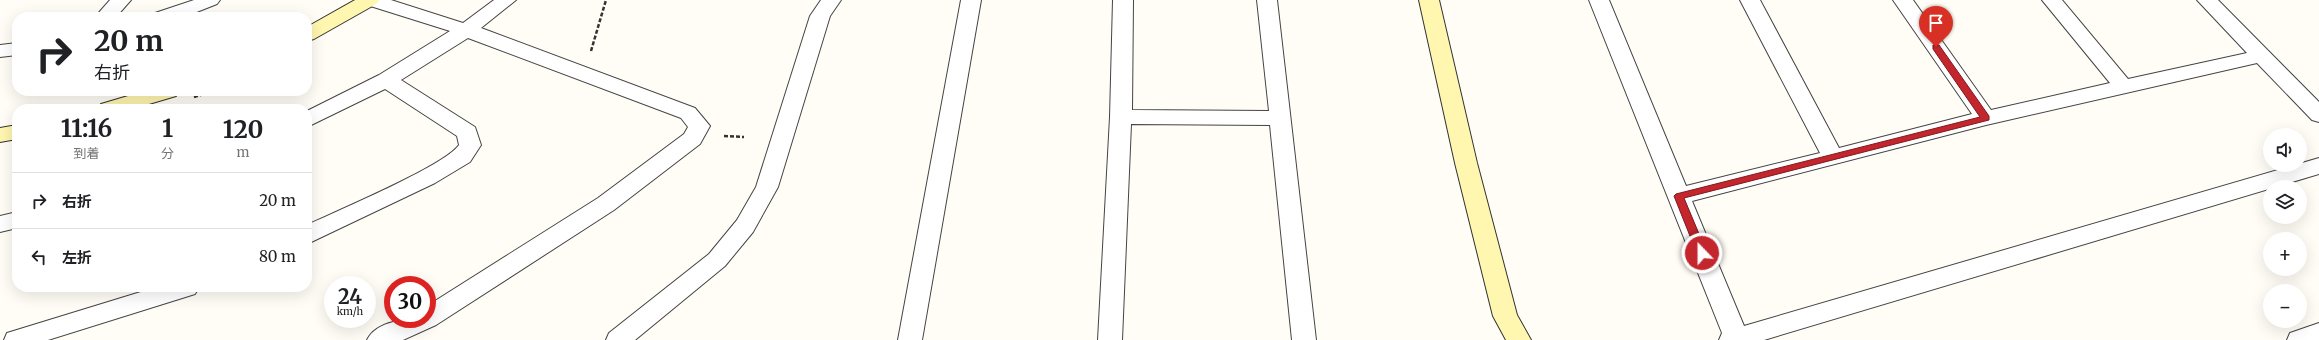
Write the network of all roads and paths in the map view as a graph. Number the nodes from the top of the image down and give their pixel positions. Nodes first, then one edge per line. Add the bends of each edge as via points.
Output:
1 (121, 0) edge
2 (210, 0) edge
3 (370, 0) edge
4 (506, 0) edge
5 (606, 0) edge
6 (831, 0) edge
7 (971, 0) edge
8 (1123, 0) edge
9 (1267, 0) edge
10 (1429, 0) edge
11 (1599, 0) edge
12 (1750, 0) edge
13 (1903, 0) edge
14 (2052, 0) edge
15 (2207, 0) edge
16 (110, 12) edge
17 (180, 12) edge
18 (466, 30) junction
19 (312, 32) edge
20 (12, 50) edge
21 (0, 51) edge
22 (590, 54) dead end
23 (2260, 56) junction
24 (386, 80) junction
25 (2122, 86) junction
26 (152, 96) edge
27 (125, 104) edge
28 (2319, 115) edge
29 (312, 117) edge
30 (1121, 117) junction
31 (1280, 118) junction
32 (1986, 118) junction
33 (12, 133) edge
34 (0, 134) edge
35 (716, 136) dead end
36 (744, 137) dead end
37 (1832, 157) junction
38 (2319, 166) edge
39 (1679, 196) junction
40 (12, 221) edge
41 (0, 224) edge
42 (312, 233) edge
43 (171, 292) edge
44 (436, 312) edge
45 (405, 328) edge
46 (2319, 333) edge
47 (16, 340) edge
48 (379, 340) edge
49 (618, 340) edge
50 (910, 340) edge
51 (1110, 340) edge
52 (1304, 340) edge
53 (1519, 340) edge
54 (1735, 340) edge
55 (2298, 340) edge

1 - 16 street
2 - 17 street
3 - 18 street
3 - 19 street
4 - 18 street
5 - 22 path
6 - 49 street via 820,16 767,187 746,226 717,260
7 - 50 street
8 - 30 street
9 - 31 street
10 - 53 street via 1466,163 1505,316
11 - 39 street
12 - 37 street
13 - 32 street
14 - 25 street
15 - 23 street
18 - 24 street
18 - 44 street via 688,113 699,126 692,139 606,204
20 - 21 street
23 - 25 street
23 - 28 street
24 - 29 street
24 - 42 street via 467,132 470,145 462,157 427,177
25 - 32 street
26 - 27 street
30 - 31 street
30 - 51 street
31 - 52 street
32 - 37 street
33 - 34 street
35 - 36 path
37 - 39 street
38 - 54 street
39 - 54 street
40 - 41 street
43 - 47 street
45 - 48 street
46 - 55 street

